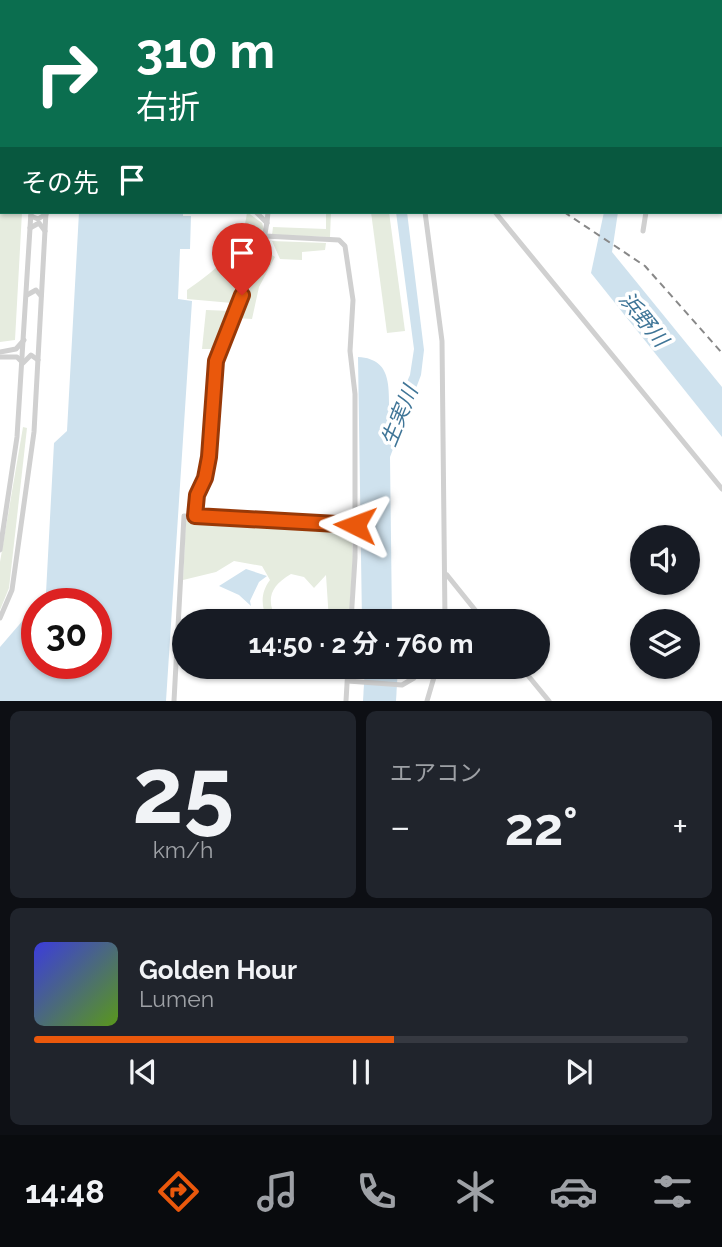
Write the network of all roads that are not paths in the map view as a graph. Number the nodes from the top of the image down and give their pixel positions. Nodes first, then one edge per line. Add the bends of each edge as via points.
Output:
1 (31, 214) edge
2 (46, 214) edge
3 (257, 214) edge
4 (268, 214) edge
5 (425, 214) edge
6 (497, 214) edge
7 (646, 214) edge
8 (30, 228) junction
9 (266, 230) junction
10 (45, 231) junction
11 (643, 231) dead end
12 (27, 283) junction
13 (42, 284) junction
14 (27, 295) junction
15 (41, 296) junction
16 (24, 338) junction
17 (39, 346) junction
18 (24, 348) junction
19 (0, 355) edge
20 (38, 360) junction
21 (23, 363) junction
22 (722, 489) edge
23 (195, 516) junction
24 (355, 525) junction
25 (0, 550) edge
26 (446, 573) junction
27 (352, 609) edge
28 (445, 609) edge
29 (474, 609) edge
30 (0, 618) edge
31 (411, 679) edge
32 (434, 679) edge
33 (531, 679) edge
34 (348, 681) joint
35 (174, 701) edge
36 (346, 701) edge
37 (427, 701) edge
38 (549, 701) edge

1 - 8 street
2 - 10 street
3 - 9 street
4 - 9 street
5 - 26 street via 442,341
6 - 22 street
7 - 11 street
8 - 10 street via 39,223
8 - 12 street
9 - 23 street via 216,361 209,457
9 - 24 street via 339,240 345,246 353,300
10 - 13 street
12 - 13 street via 35,288
12 - 14 street
13 - 15 street
14 - 15 street via 33,290
14 - 16 street
15 - 17 street
16 - 18 street
16 - 19 street via 16,349
17 - 18 street via 31,352
17 - 20 street
18 - 21 street
19 - 21 street via 18,357
20 - 21 street via 31,355
20 - 30 street via 34,432 12,590
21 - 25 street via 18,438
23 - 24 street
23 - 35 street via 184,516
24 - 27 street
26 - 28 street
26 - 29 street
31 - 34 street via 398,684
32 - 37 street
33 - 38 street
34 - 36 street

